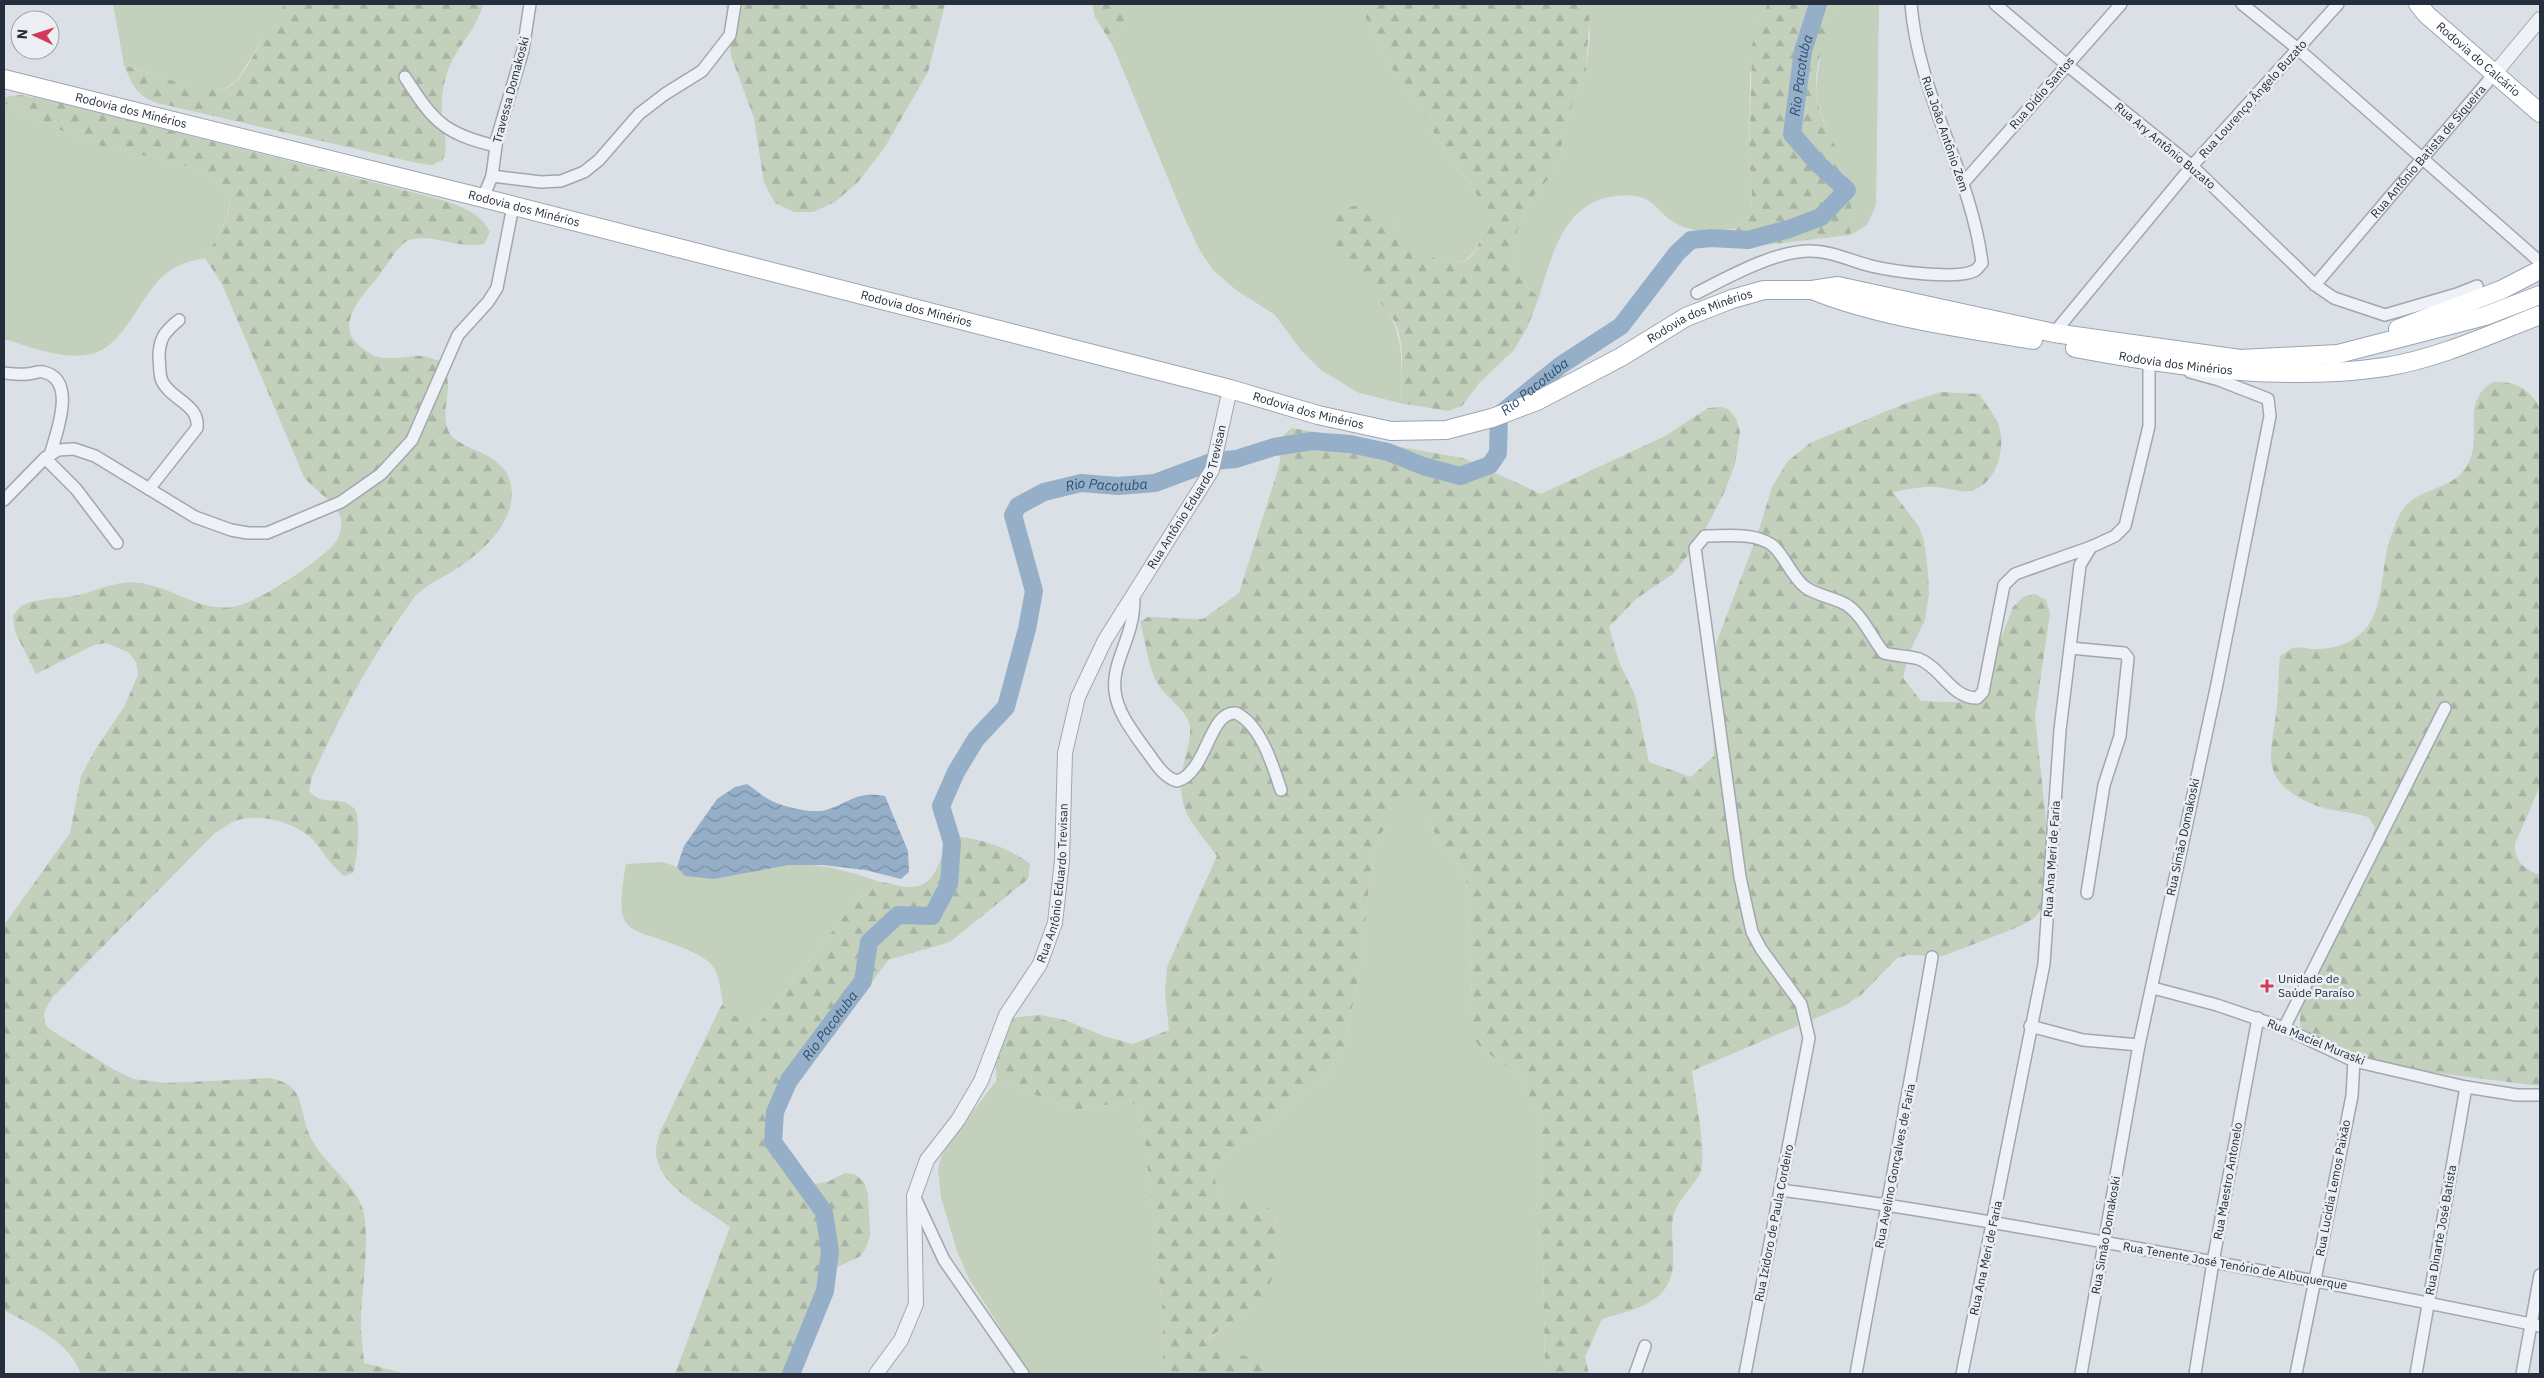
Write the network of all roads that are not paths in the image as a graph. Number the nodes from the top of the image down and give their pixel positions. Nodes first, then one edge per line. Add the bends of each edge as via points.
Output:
1 (530, 4) edge
2 (736, 4) edge
3 (1911, 4) edge
4 (1996, 4) edge
5 (2121, 4) edge
6 (2242, 4) edge
7 (2338, 4) edge
8 (2418, 4) edge
9 (2540, 19) edge
10 (2298, 50) junction
11 (2067, 65) junction
12 (2495, 73) junction
13 (405, 77) dead end
14 (4, 79) edge
15 (2540, 113) edge
16 (496, 146) junction
17 (2423, 159) junction
18 (2192, 166) junction
19 (492, 176) junction
20 (1964, 182) junction
21 (483, 198) junction
22 (513, 206) junction
23 (2540, 262) edge
24 (2540, 270) edge
25 (2315, 285) junction
26 (2477, 286) dead end
27 (1812, 290) junction
28 (1697, 294) dead end
29 (2540, 295) edge
30 (2540, 316) edge
31 (179, 320) dead end
32 (2540, 328) edge
33 (2054, 333) junction
34 (2479, 339) junction
35 (2361, 348) junction
36 (2149, 361) junction
37 (2175, 364) junction
38 (4, 373) edge
39 (1230, 389) junction
40 (48, 457) junction
41 (149, 489) junction
42 (4, 500) edge
43 (117, 543) dead end
44 (2091, 547) junction
45 (1134, 594) junction
46 (2070, 648) junction
47 (2445, 708) dead end
48 (1281, 790) dead end
49 (2087, 893) dead end
50 (1932, 957) dead end
51 (2153, 988) junction
52 (2258, 1018) junction
53 (2030, 1026) junction
54 (2284, 1028) junction
55 (2139, 1045) junction
56 (2354, 1061) junction
57 (2466, 1087) junction
58 (2540, 1095) edge
59 (1780, 1190) junction
60 (914, 1196) junction
61 (1887, 1204) junction
62 (1994, 1221) junction
63 (2104, 1242) junction
64 (2213, 1262) junction
65 (2540, 1275) edge
66 (2315, 1280) junction
67 (2429, 1303) junction
68 (2535, 1325) edge
69 (1645, 1346) dead end
70 (876, 1374) edge
71 (1023, 1374) edge
72 (1635, 1374) edge
73 (1745, 1374) edge
74 (1856, 1374) edge
75 (1962, 1374) edge
76 (2080, 1374) edge
77 (2195, 1374) edge
78 (2296, 1374) edge
79 (2416, 1374) edge
80 (2522, 1374) edge

1 - 16 street, Travessa Domakoski via 523,50
2 - 19 street via 730,35 702,71 639,114 599,160 584,172 561,181 541,182
3 - 20 street, Rua João Antônio Zem via 1924,79
4 - 11 street, Rua Ary Antônio Buzato
5 - 11 street, Rua Didio Santos
6 - 10 street
7 - 10 street, Rua Lourenço Ângelo Buzato
8 - 12 main road, Rodovia do Calcário
9 - 12 street, Rua Antônio Batista de Siqueira
10 - 17 street
10 - 18 street, Rua Lourenço Ângelo Buzato
11 - 18 street, Rua Ary Antônio Buzato
11 - 20 street, Rua Didio Santos
12 - 15 main road, Rodovia do Calcário
12 - 17 street, Rua Antônio Batista de Siqueira
13 - 16 street via 439,124 469,140
14 - 21 main road, Rodovia dos Minérios
16 - 19 street, Travessa Domakoski
17 - 23 street
17 - 25 street, Rua Antônio Batista de Siqueira
18 - 25 street, Rua Ary Antônio Buzato
18 - 33 street, Rua Lourenço Ângelo Buzato
19 - 21 street, Travessa Domakoski
20 - 28 street, Rua João Antônio Zem via 1982,263 1975,271 1957,275 1874,267 1809,250 1743,270
21 - 22 main road, Rodovia dos Minérios
22 - 39 main road, Rodovia dos Minérios
22 - 41 street via 497,288 458,335 412,440 381,474 342,502 267,533 231,530 195,517
24 - 35 main road via 2501,290 2387,333
25 - 26 street, Rua Ary Antônio Buzato via 2334,298 2385,315
27 - 33 main road, Rodovia dos Minérios via 1838,286
27 - 36 main road, Rodovia dos Minérios via 1832,298 1920,319
27 - 39 main road, Rodovia dos Minérios via 1764,290 1686,316 1621,357 1537,401 1446,430 1391,431
29 - 35 main road, Rodovia dos Minérios via 2485,316
30 - 34 main road, Rodovia dos Minérios
31 - 41 street via 164,332 160,340 160,374 165,386 195,413 198,420 196,428
32 - 34 main road
33 - 35 main road, Rodovia dos Minérios via 2240,359 2338,354
34 - 37 main road, Rodovia dos Minérios via 2386,367 2303,373
36 - 37 main road, Rodovia dos Minérios
36 - 44 street via 2149,426 2125,526 2115,536
37 - 51 street, Rua Simão Domakoski via 2188,372 2268,399 2270,416
38 - 40 street via 42,371 54,376 63,391 63,407
39 - 45 street, Rua Antônio Eduardo Trevisan via 1212,470
40 - 41 street via 58,450 84,451
40 - 42 street
40 - 43 street
44 - 46 street, Rua Ana Meri de Faria via 2080,565
44 - 59 street, Rua Izidoro de Paula Cordeiro via 2015,574 2004,585 1983,692 1977,698 1967,698 1929,664 1884,653 1871,638 1860,616 1845,604 1811,592 1797,581 1772,545 1749,536 1705,536 1696,548 1747,914 1761,949 1801,1004 1809,1038
45 - 48 street via 1134,612 1117,668 1115,692 1132,731 1169,779 1177,781 1191,773 1218,723 1226,715 1236,713 1247,721 1262,741
45 - 60 street, Rua Antônio Eduardo Trevisan via 1105,640 1078,698 1064,753 1062,861 1055,923 1047,946 1040,964 1006,1015 982,1080 958,1120 927,1160
46 - 49 street via 2124,652 2128,658 2120,736 2104,785
46 - 53 street, Rua Ana Meri de Faria via 2060,730 2044,964
47 - 54 street
50 - 61 street, Rua Avelino Gonçalves de Faria via 1898,1159
51 - 52 street, Rua Maciel Muraski
51 - 55 street, Rua Simão Domakoski
52 - 54 street, Rua Maciel Muraski
52 - 64 street, Rua Maestro Antonelo
53 - 55 street via 2083,1040
53 - 62 street, Rua Ana Meri de Faria
54 - 56 street, Rua Maciel Muraski
55 - 63 street, Rua Simão Domakoski
56 - 57 street, Rua Maciel Muraski
56 - 66 street, Rua Lucidia Lemos Paixão via 2352,1096
57 - 58 street, Rua Maciel Muraski
57 - 67 street, Rua Dinarte José Batista
59 - 61 street, Rua Tenente José Tenório de Albuquerque
59 - 73 street, Rua Izidoro de Paula Cordeiro
60 - 70 street, Rua Antônio Eduardo Trevisan via 916,1304 901,1340
60 - 71 street via 944,1260
61 - 62 street, Rua Tenente José Tenório de Albuquerque
61 - 74 street, Rua Avelino Gonçalves de Faria
62 - 63 street, Rua Tenente José Tenório de Albuquerque
62 - 75 street, Rua Ana Meri de Faria
63 - 64 street, Rua Tenente José Tenório de Albuquerque
63 - 76 street, Rua Simão Domakoski
64 - 66 street, Rua Tenente José Tenório de Albuquerque
64 - 77 street, Rua Maestro Antonelo
65 - 68 street
66 - 67 street, Rua Tenente José Tenório de Albuquerque
66 - 78 street, Rua Lucidia Lemos Paixão
67 - 68 street, Rua Tenente José Tenório de Albuquerque
67 - 79 street, Rua Dinarte José Batista
68 - 80 street
69 - 72 street

